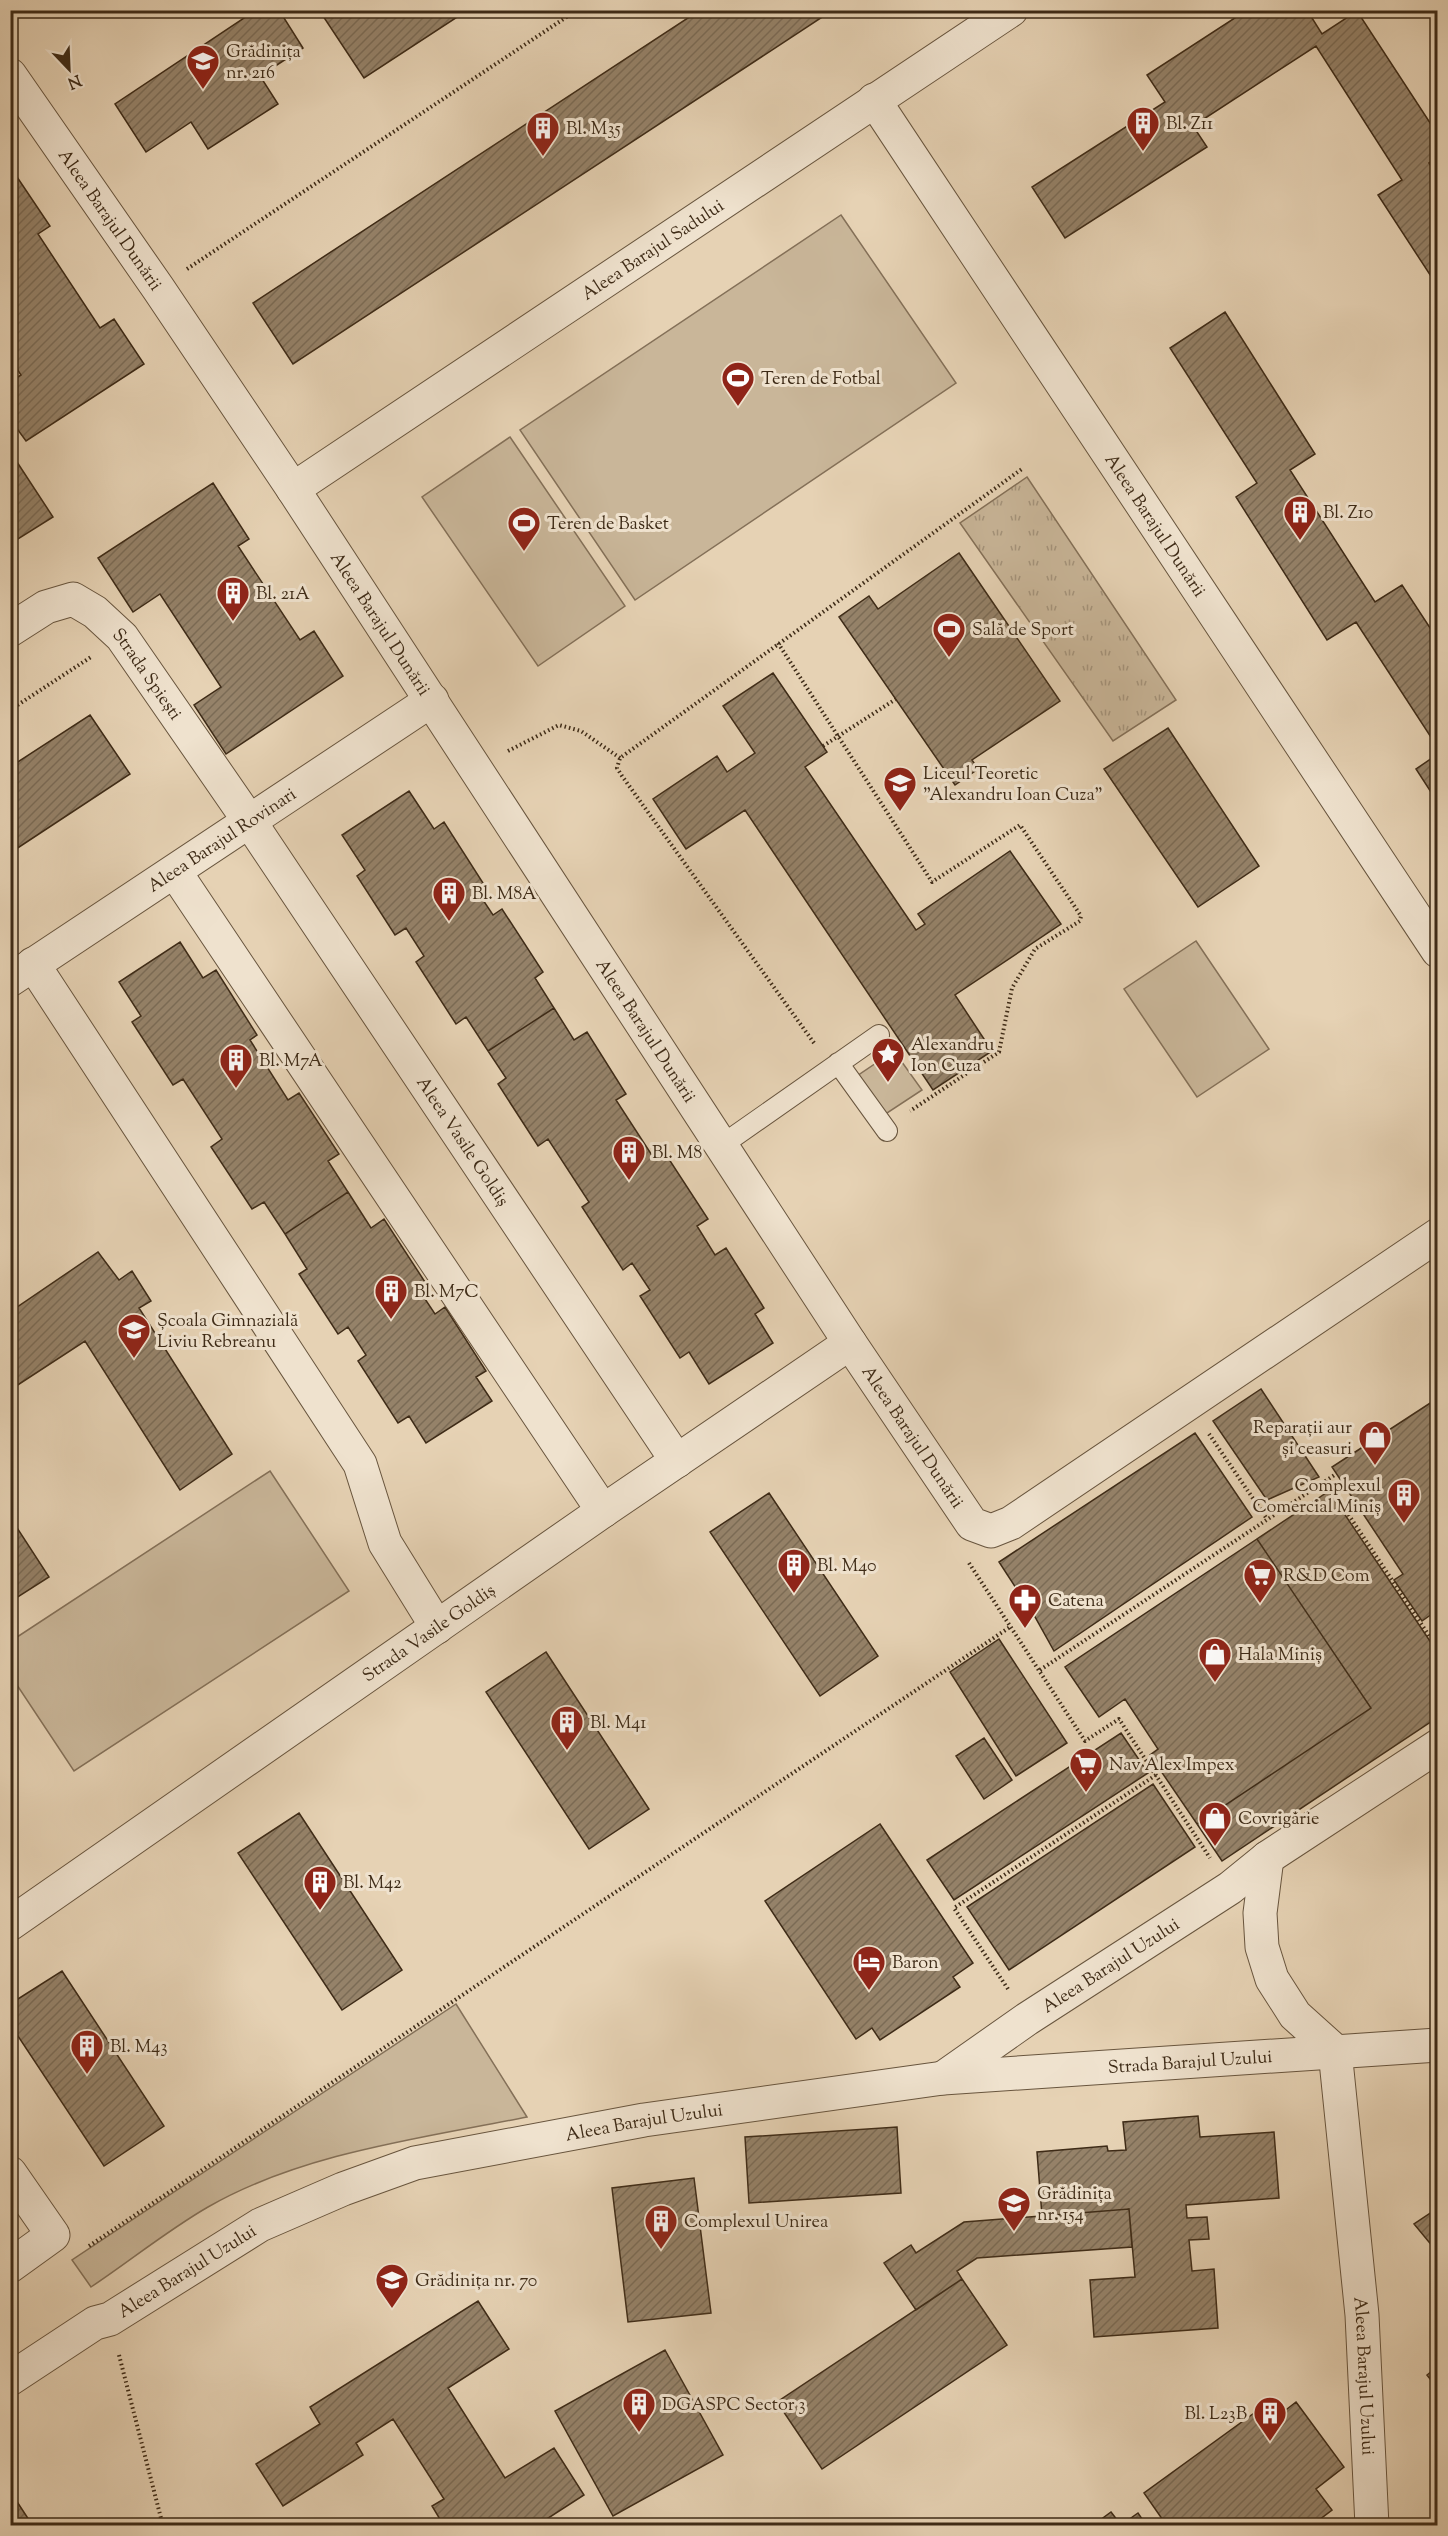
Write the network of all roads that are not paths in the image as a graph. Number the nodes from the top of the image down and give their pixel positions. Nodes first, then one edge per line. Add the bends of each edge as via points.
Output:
1 (1011, 10) edge
2 (10, 75) edge
3 (874, 100) junction
4 (293, 489) junction
5 (10, 630) edge
6 (432, 700) junction
7 (250, 822) junction
8 (175, 872) junction
9 (1437, 951) edge
10 (22, 972) edge
11 (879, 1035) dead end
12 (835, 1066) junction
13 (885, 1129) road end
14 (722, 1145) junction
15 (1437, 1235) edge
16 (850, 1343) junction
17 (677, 1461) junction
18 (603, 1511) junction
19 (437, 1627) junction
20 (1437, 1746) edge
21 (1267, 1858) junction
22 (10, 1924) edge
23 (1437, 2045) edge
24 (1335, 2051) junction
25 (943, 2078) junction
26 (10, 2173) edge
27 (10, 2266) edge
28 (10, 2379) edge
29 (1372, 2526) edge

1 - 3 street, Aleea Barajul Sadului
2 - 4 street, Aleea Barajul Dunării
3 - 4 street, Aleea Barajul Sadului
3 - 9 street, Aleea Barajul Dunării
4 - 6 street, Aleea Barajul Dunării
5 - 7 street, Strada Spiești via 46,607 73,599 95,612 122,637
6 - 7 street, Aleea Barajul Rovinari
6 - 14 street, Aleea Barajul Dunării
7 - 8 street, Aleea Barajul Rovinari
7 - 17 street, Aleea Vasile Goldiș
8 - 10 street, Aleea Barajul Rovinari
8 - 18 street
10 - 19 street via 360,1464 385,1543
11 - 12 lane
12 - 13 lane
12 - 14 lane
14 - 16 street, Aleea Barajul Dunării
15 - 16 street, Aleea Barajul Dunării via 1011,1523 991,1531 972,1524
16 - 17 street, Strada Vasile Goldiș
17 - 18 street, Strada Vasile Goldiș
18 - 19 street, Strada Vasile Goldiș
19 - 22 street, Strada Vasile Goldiș
20 - 21 street, Aleea Barajul Uzului
21 - 24 street via 1260,1913 1262,1947 1272,1979 1295,2015
21 - 25 street, Aleea Barajul Uzului via 1230,1888
23 - 24 street, Strada Barajul Uzului
24 - 25 street, Strada Barajul Uzului
24 - 29 street, Aleea Barajul Uzului via 1362,2315
25 - 28 street, Aleea Barajul Uzului via 644,2120 415,2163 260,2225 110,2319 95,2323
26 - 27 street via 53,2235

